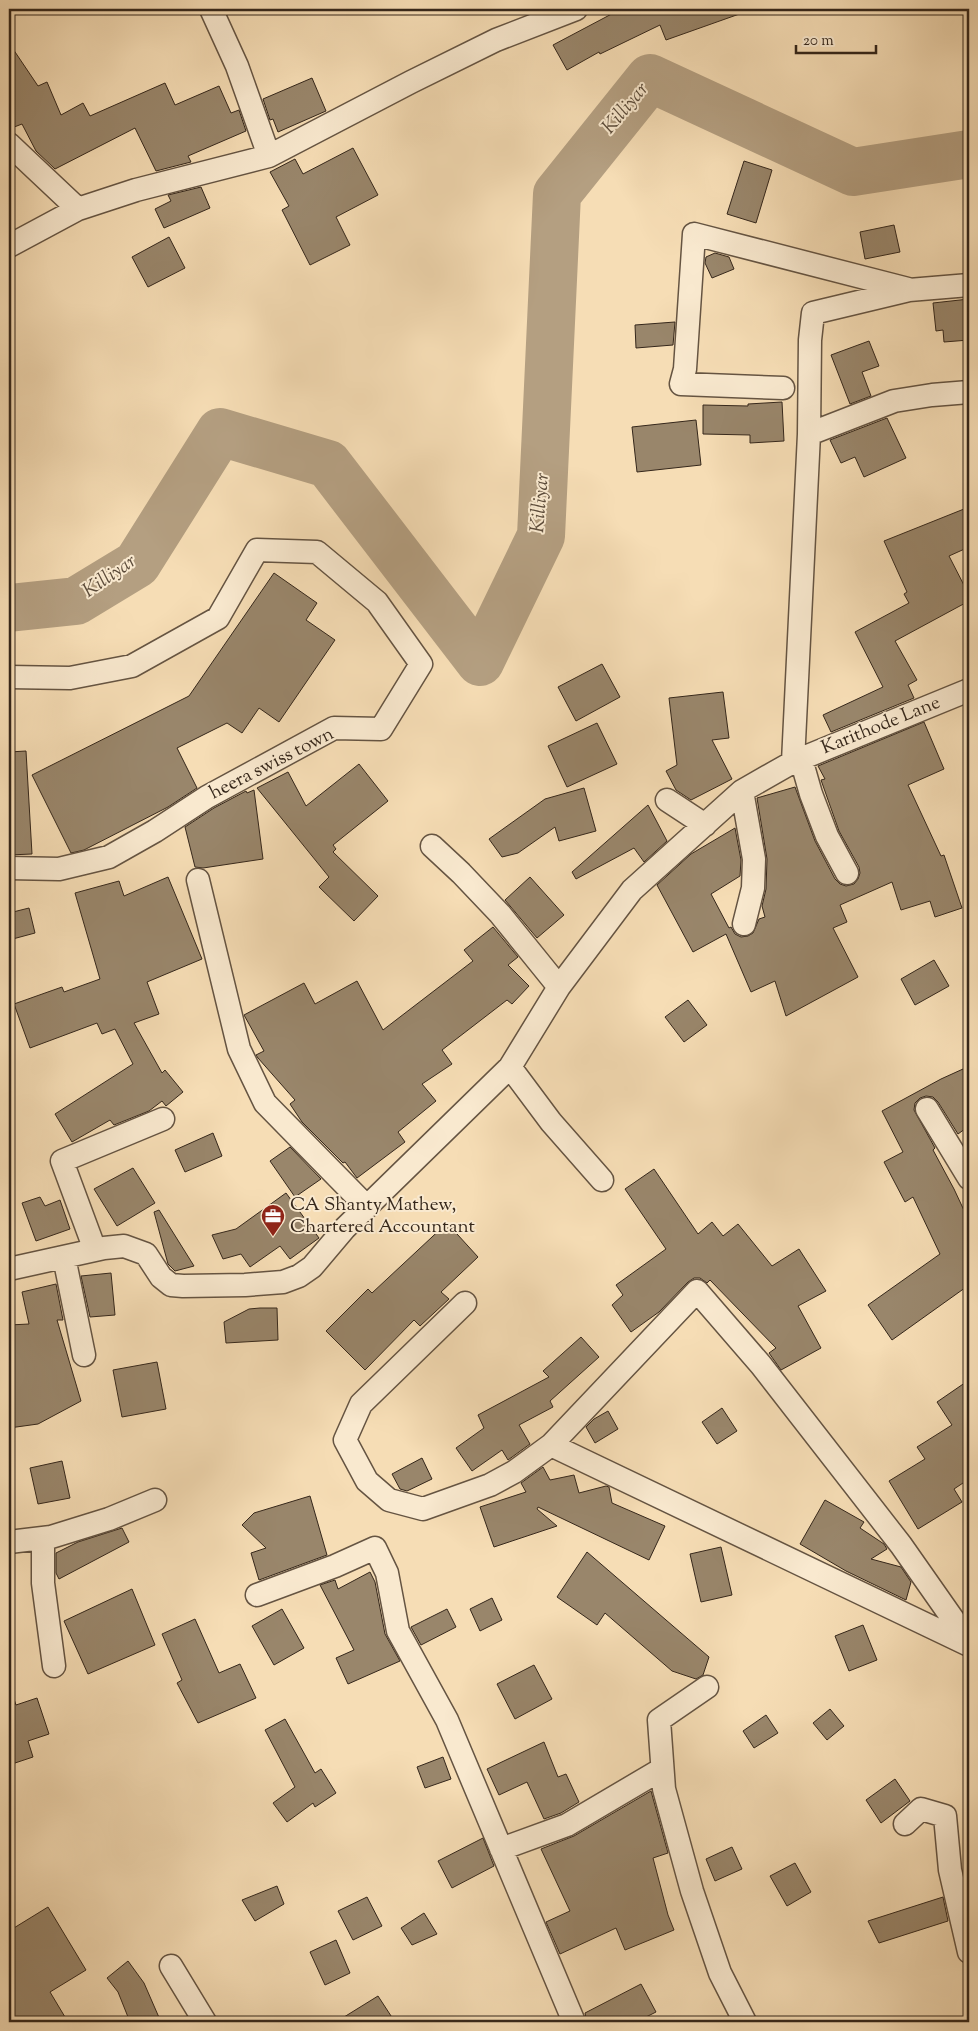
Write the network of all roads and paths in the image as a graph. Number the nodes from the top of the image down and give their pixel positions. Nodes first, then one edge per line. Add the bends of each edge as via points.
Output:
1 (211, 9) edge
2 (576, 9) edge
3 (9, 144) edge
4 (269, 156) junction
5 (78, 209) junction
6 (9, 246) edge
7 (969, 286) edge
8 (908, 290) junction
9 (784, 388) dead end
10 (969, 392) edge
11 (809, 434) junction
12 (9, 677) edge
13 (969, 690) edge
14 (797, 761) junction
15 (742, 791) junction
16 (668, 800) dead end
17 (705, 825) junction
18 (432, 846) dead end
19 (9, 868) edge
20 (847, 873) dead end
21 (198, 880) dead end
22 (744, 924) dead end
23 (559, 987) junction
24 (510, 1067) junction
25 (927, 1109) dead end
26 (163, 1118) dead end
27 (969, 1178) edge
28 (602, 1180) dead end
29 (367, 1207) junction
30 (95, 1250) junction
31 (64, 1257) junction
32 (9, 1269) edge
33 (466, 1303) dead end
34 (84, 1355) dead end
35 (550, 1445) junction
36 (155, 1500) dead end
37 (43, 1538) junction
38 (9, 1542) edge
39 (257, 1595) dead end
40 (969, 1643) edge
41 (54, 1666) dead end
42 (707, 1686) dead end
43 (662, 1769) junction
44 (905, 1824) dead end
45 (502, 1849) junction
46 (969, 1952) edge
47 (171, 1966) dead end
48 (205, 2022) edge
49 (574, 2022) edge
50 (745, 2022) edge

1 - 4 street via 237,66
2 - 4 street via 496,40
3 - 5 street
4 - 5 street via 136,190
5 - 6 street
7 - 8 street
8 - 9 street via 694,234 685,369 681,384
8 - 11 street via 813,313
10 - 11 street via 894,401
11 - 14 street
12 - 19 street, heera swiss town via 70,678 132,666 218,618 257,550 317,552 377,602 421,664 381,729 334,728 207,797 109,857 59,869
13 - 14 street, Karithode Lane
14 - 15 street, Karithode Lane
14 - 20 street via 827,836
15 - 17 street, Karithode Lane
15 - 22 street via 754,859 753,888
16 - 17 street
17 - 23 street, Karithode Lane via 632,890
18 - 23 street via 500,914
21 - 29 street via 239,1049 265,1103
23 - 24 street, Karithode Lane
24 - 28 street via 551,1122
24 - 29 street, Karithode Lane
25 - 27 street
26 - 30 street via 62,1161
29 - 30 street, Karithode Lane via 312,1267 284,1282 171,1284 161,1277 146,1254 124,1246
30 - 31 street
31 - 32 street
31 - 34 street
33 - 35 street via 361,1404 345,1440 367,1481 389,1500 422,1509 490,1485
35 - 40 street
35 - 40 street via 697,1291 761,1366 901,1545
36 - 37 street via 109,1519
37 - 38 street
37 - 41 street via 43,1584
39 - 45 street via 375,1548 387,1573 398,1631 447,1720
42 - 43 street via 659,1720
43 - 45 street via 567,1825
43 - 50 street via 664,1789 692,1891 720,1973
44 - 46 street via 921,1809 945,1816 950,1870
45 - 49 street
47 - 48 street

